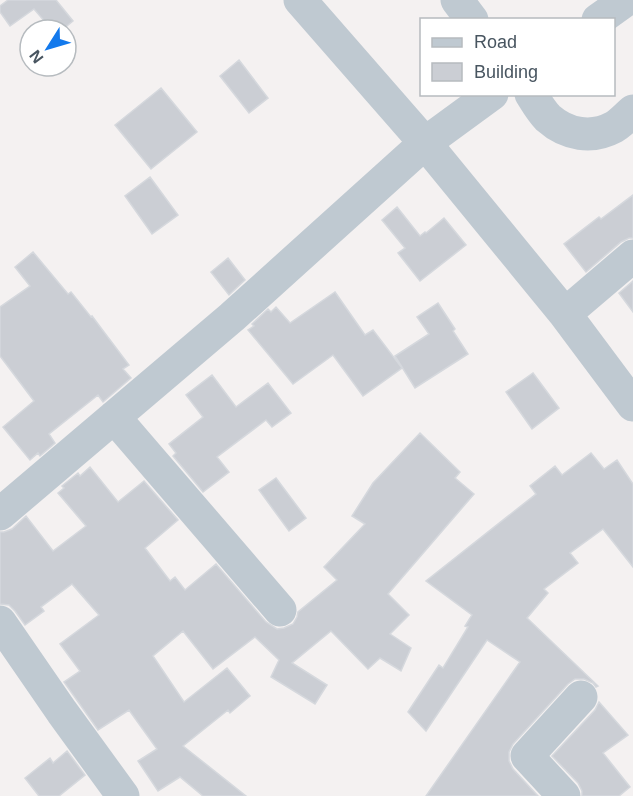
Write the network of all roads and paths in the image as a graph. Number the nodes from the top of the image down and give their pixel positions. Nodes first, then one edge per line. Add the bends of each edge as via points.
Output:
1 (300, 0) edge
2 (458, 0) edge
3 (626, 0) edge
4 (471, 18) edge
5 (601, 18) edge
6 (489, 96) edge
7 (532, 96) edge
8 (633, 111) edge
9 (425, 143) junction
10 (633, 256) edge
11 (565, 314) junction
12 (633, 405) edge
13 (114, 417) junction
14 (0, 514) edge
15 (280, 610) dead end
16 (0, 622) edge
17 (581, 697) dead end
18 (110, 792) edge
19 (564, 796) edge

1 - 9 street
2 - 4 street
3 - 5 street
6 - 9 street
7 - 8 street via 547,117 579,135 615,127
9 - 11 street
9 - 13 street
10 - 11 street
11 - 12 street
13 - 14 street
13 - 15 street
16 - 18 street via 62,711
17 - 19 street via 528,756

